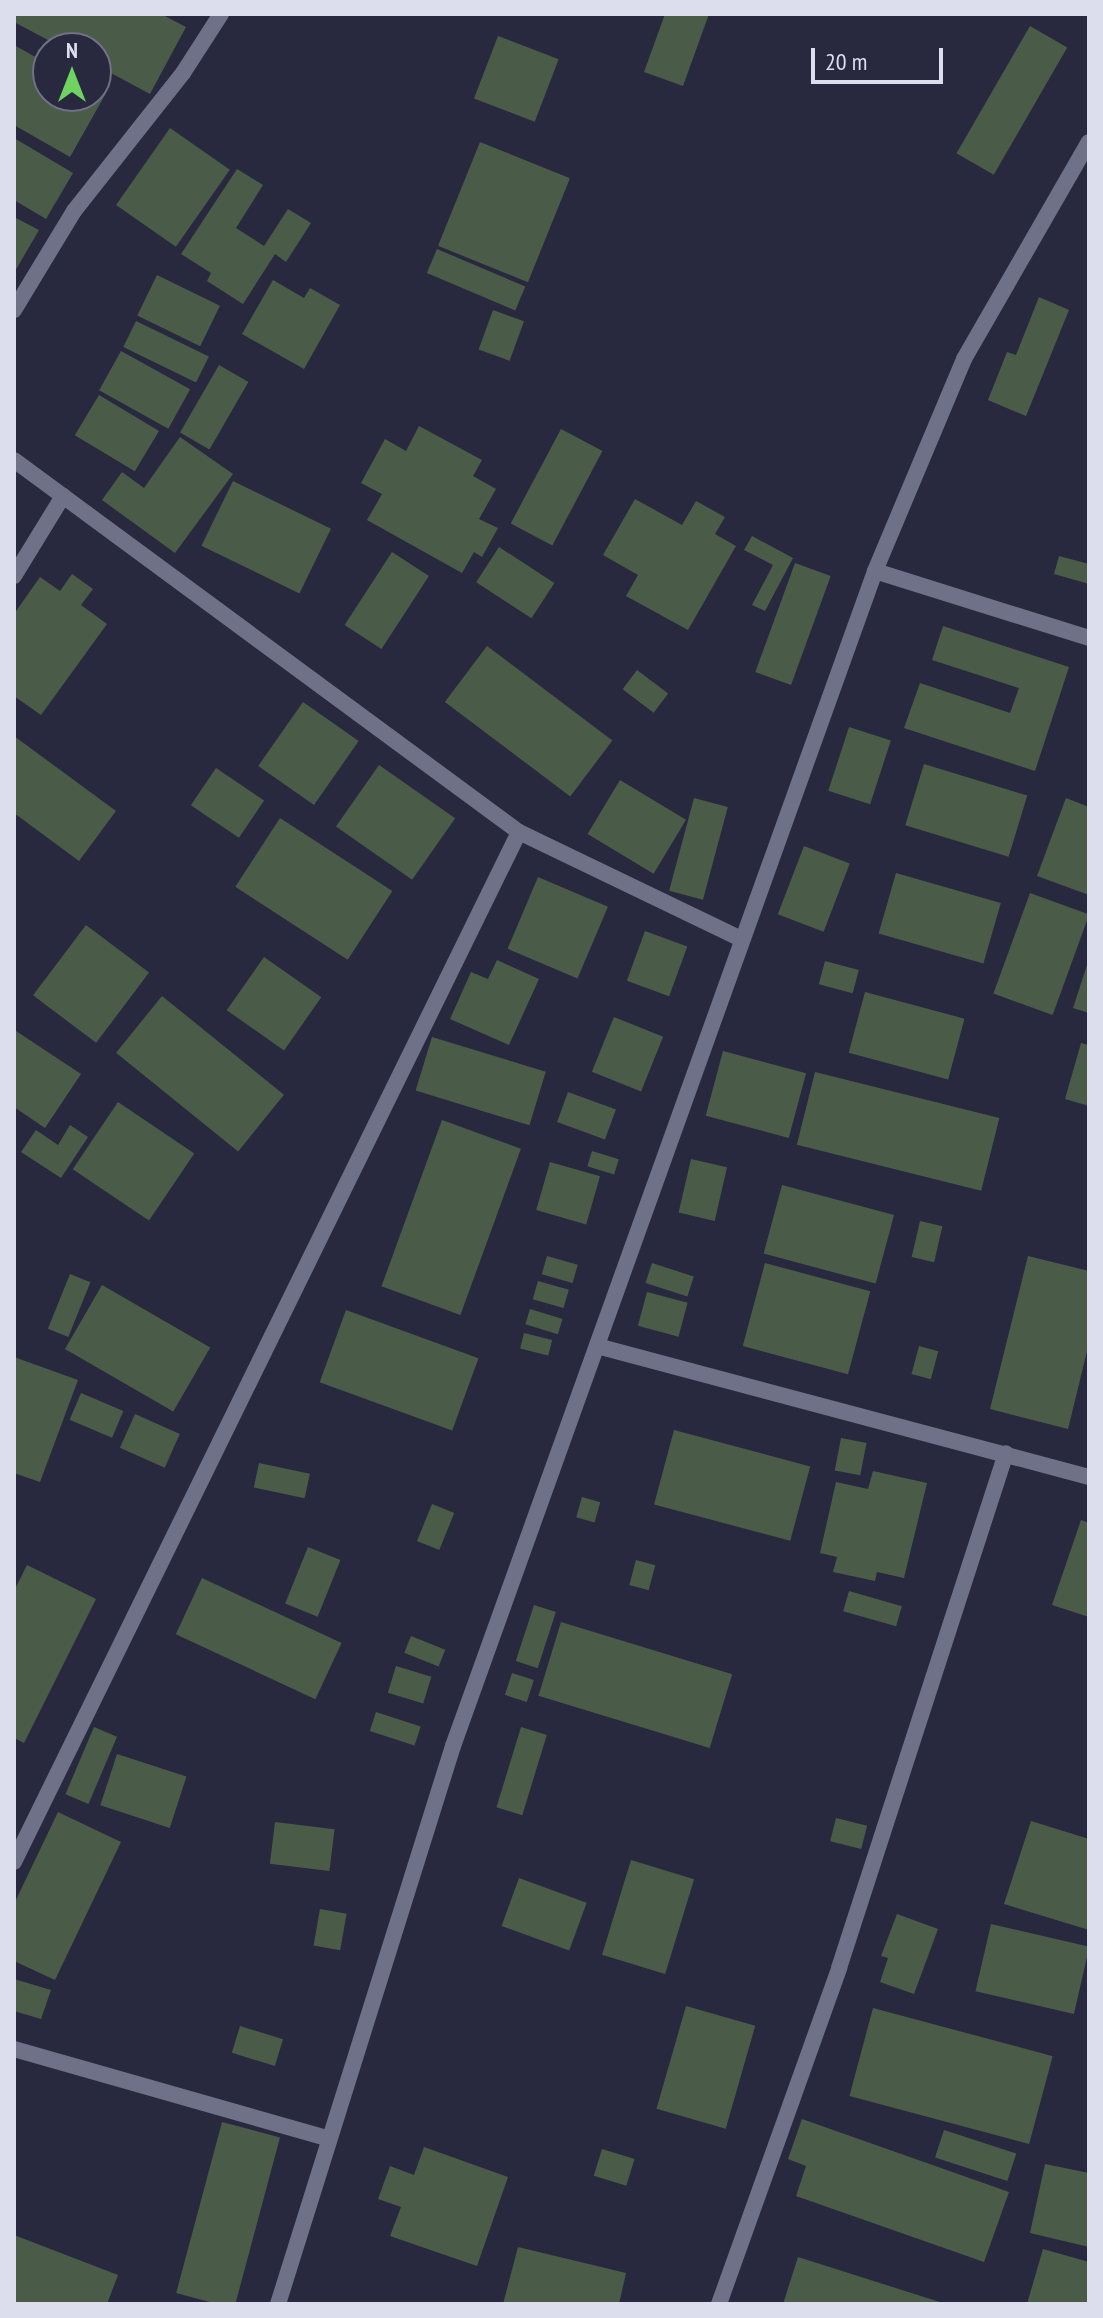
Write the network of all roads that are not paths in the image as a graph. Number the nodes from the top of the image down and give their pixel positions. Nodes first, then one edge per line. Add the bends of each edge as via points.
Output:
1 (221, 14) edge
2 (1089, 142) edge
3 (14, 310) edge
4 (14, 460) edge
5 (63, 496) junction
6 (875, 571) junction
7 (14, 576) edge
8 (1089, 638) edge
9 (519, 832) junction
10 (741, 939) junction
11 (597, 1346) junction
12 (1006, 1453) junction
13 (1089, 1475) edge
14 (14, 1862) edge
15 (14, 2049) edge
16 (327, 2138) junction
17 (278, 2304) edge
18 (719, 2304) edge

1 - 3 street via 183,73 74,211
2 - 6 street via 964,359
4 - 5 street
5 - 7 street
5 - 9 street
6 - 8 street
6 - 10 street
9 - 10 street
9 - 14 street
10 - 11 street
11 - 12 street
11 - 16 street via 453,1746
12 - 13 street
12 - 18 street via 839,1968
15 - 16 street
16 - 17 street

